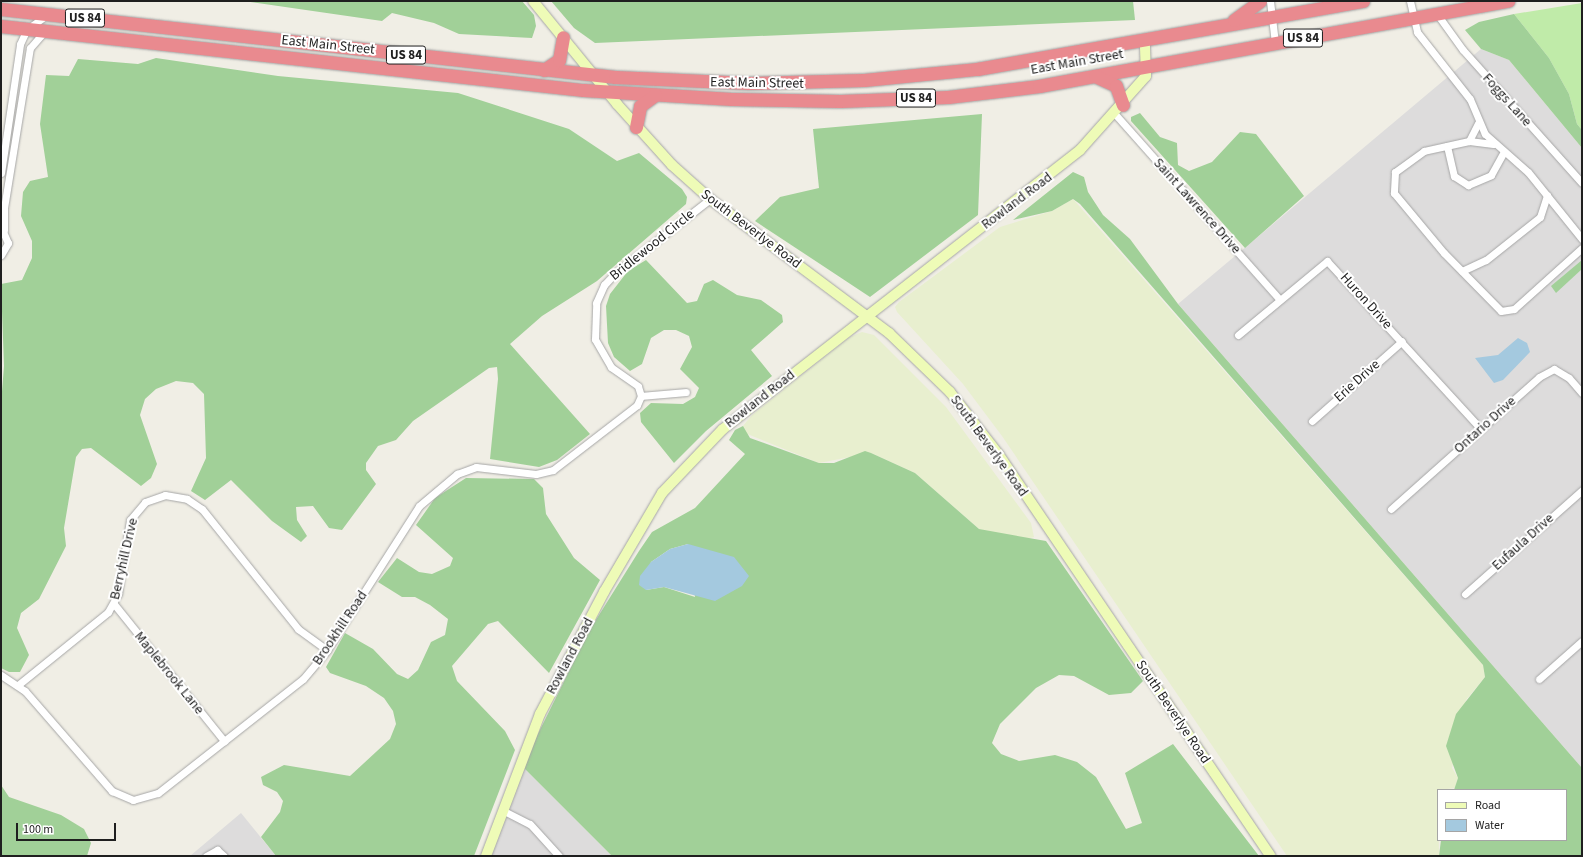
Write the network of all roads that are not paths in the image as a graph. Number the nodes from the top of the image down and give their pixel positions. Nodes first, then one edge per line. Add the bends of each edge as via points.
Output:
1 (533, 1) edge
2 (1260, 1) edge
3 (1270, 1) edge
4 (1363, 1) edge
5 (1410, 1) edge
6 (1508, 1) edge
7 (1, 9) edge
8 (49, 14) junction
9 (1437, 14) junction
10 (1272, 18) junction
11 (1413, 18) junction
12 (5, 27) edge
13 (1221, 27) junction
14 (27, 29) junction
15 (45, 31) junction
16 (563, 37) junction
17 (1145, 40) junction
18 (1275, 43) junction
19 (20, 44) junction
20 (1148, 66) junction
21 (544, 70) junction
22 (594, 75) junction
23 (1095, 76) junction
24 (606, 91) junction
25 (655, 95) junction
26 (1119, 110) junction
27 (1478, 123) junction
28 (636, 127) junction
29 (1469, 141) junction
30 (1493, 144) junction
31 (1447, 146) junction
32 (1504, 152) junction
33 (1, 173) edge
34 (1582, 183) edge
35 (1547, 195) junction
36 (710, 199) junction
37 (3, 228) edge
38 (1582, 239) edge
39 (1582, 248) edge
40 (1, 255) edge
41 (1462, 271) junction
42 (1279, 299) junction
43 (867, 315) junction
44 (1238, 335) dead end
45 (1402, 341) junction
46 (686, 392) dead end
47 (1582, 393) edge
48 (640, 396) junction
49 (1312, 421) dead end
50 (1481, 429) junction
51 (1582, 490) edge
52 (1391, 509) dead end
53 (1465, 594) dead end
54 (114, 604) junction
55 (1582, 641) edge
56 (327, 650) junction
57 (1, 675) edge
58 (1539, 679) dead end
59 (18, 684) junction
60 (224, 741) junction
61 (502, 810) junction
62 (206, 856) edge
63 (224, 856) edge
64 (486, 856) edge
65 (559, 856) edge
66 (1270, 856) edge

1 - 16 street, South Beverlye Road
2 - 13 highway via 1250,12
3 - 10 street
4 - 10 highway, East Main Street / US 84
5 - 11 street
6 - 9 highway, East Main Street / US 84
7 - 8 highway, East Main Street / US 84
8 - 14 street
8 - 21 highway, East Main Street / US 84
9 - 11 highway, East Main Street / US 84
9 - 34 street, Foggs Lane via 1463,50
10 - 13 highway, East Main Street / US 84
10 - 18 street
11 - 18 highway, East Main Street / US 84
11 - 27 street via 1417,32 1470,99
12 - 14 highway, East Main Street / US 84
12 - 19 street
13 - 17 highway, East Main Street / US 84
14 - 15 highway, East Main Street / US 84
14 - 19 street
15 - 24 highway, East Main Street / US 84
15 - 37 street via 30,48
16 - 21 highway via 559,60
16 - 22 street, South Beverlye Road
17 - 20 street, Rowland Road
17 - 22 highway, East Main Street / US 84 via 1013,64 864,80 710,83
18 - 20 highway, East Main Street / US 84
19 - 33 street
20 - 23 highway, East Main Street / US 84
20 - 26 street, Rowland Road via 1142,83
21 - 22 highway, East Main Street / US 84
22 - 24 street, South Beverlye Road
23 - 25 highway, East Main Street / US 84 via 983,94 912,99 784,100
23 - 26 highway via 1116,86
24 - 25 highway, East Main Street / US 84
24 - 28 street, South Beverlye Road
25 - 28 highway via 640,106
26 - 42 street, Saint Lawrence Drive
26 - 43 street, Rowland Road via 1066,163
27 - 29 street
27 - 30 street
28 - 36 street, South Beverlye Road
29 - 30 street
29 - 31 street
30 - 32 street
31 - 32 street via 1454,176 1468,185 1491,175
31 - 41 street via 1424,151 1404,164 1395,172 1392,182 1402,204
32 - 35 street
35 - 38 street
35 - 41 street via 1540,217 1486,260
36 - 43 street, South Beverlye Road
36 - 48 street, Bridlewood Circle via 612,276 596,302 594,332 598,348 611,367 638,386
37 - 40 street via 8,243
39 - 41 street via 1510,311 1494,306
42 - 44 street, Huron Drive
42 - 45 street, Huron Drive via 1327,261
43 - 61 street, Rowland Road via 723,429 662,493 562,668 521,758
43 - 66 street, South Beverlye Road via 930,370 984,434
45 - 49 street, Erie Drive
45 - 50 street, Huron Drive
46 - 48 street
47 - 50 street, Ontario Drive via 1569,378 1554,369 1539,377
48 - 56 street, Brookhill Road via 634,408 553,470 536,474 470,468 426,500
50 - 52 street, Ontario Drive
51 - 53 street, Eufaula Drive
54 - 56 street, Berryhill Drive via 130,520 152,498 178,496 202,509 298,628
54 - 59 street, Berryhill Drive via 101,620
54 - 60 street, Maplebrook Lane
55 - 58 street
56 - 60 street, Brookhill Road via 303,679
57 - 59 street, Brookhill Road
59 - 60 street, Brookhill Road via 107,787 127,799 153,796
61 - 64 street, Rowland Road
61 - 65 street via 530,824
62 - 63 street via 217,850

